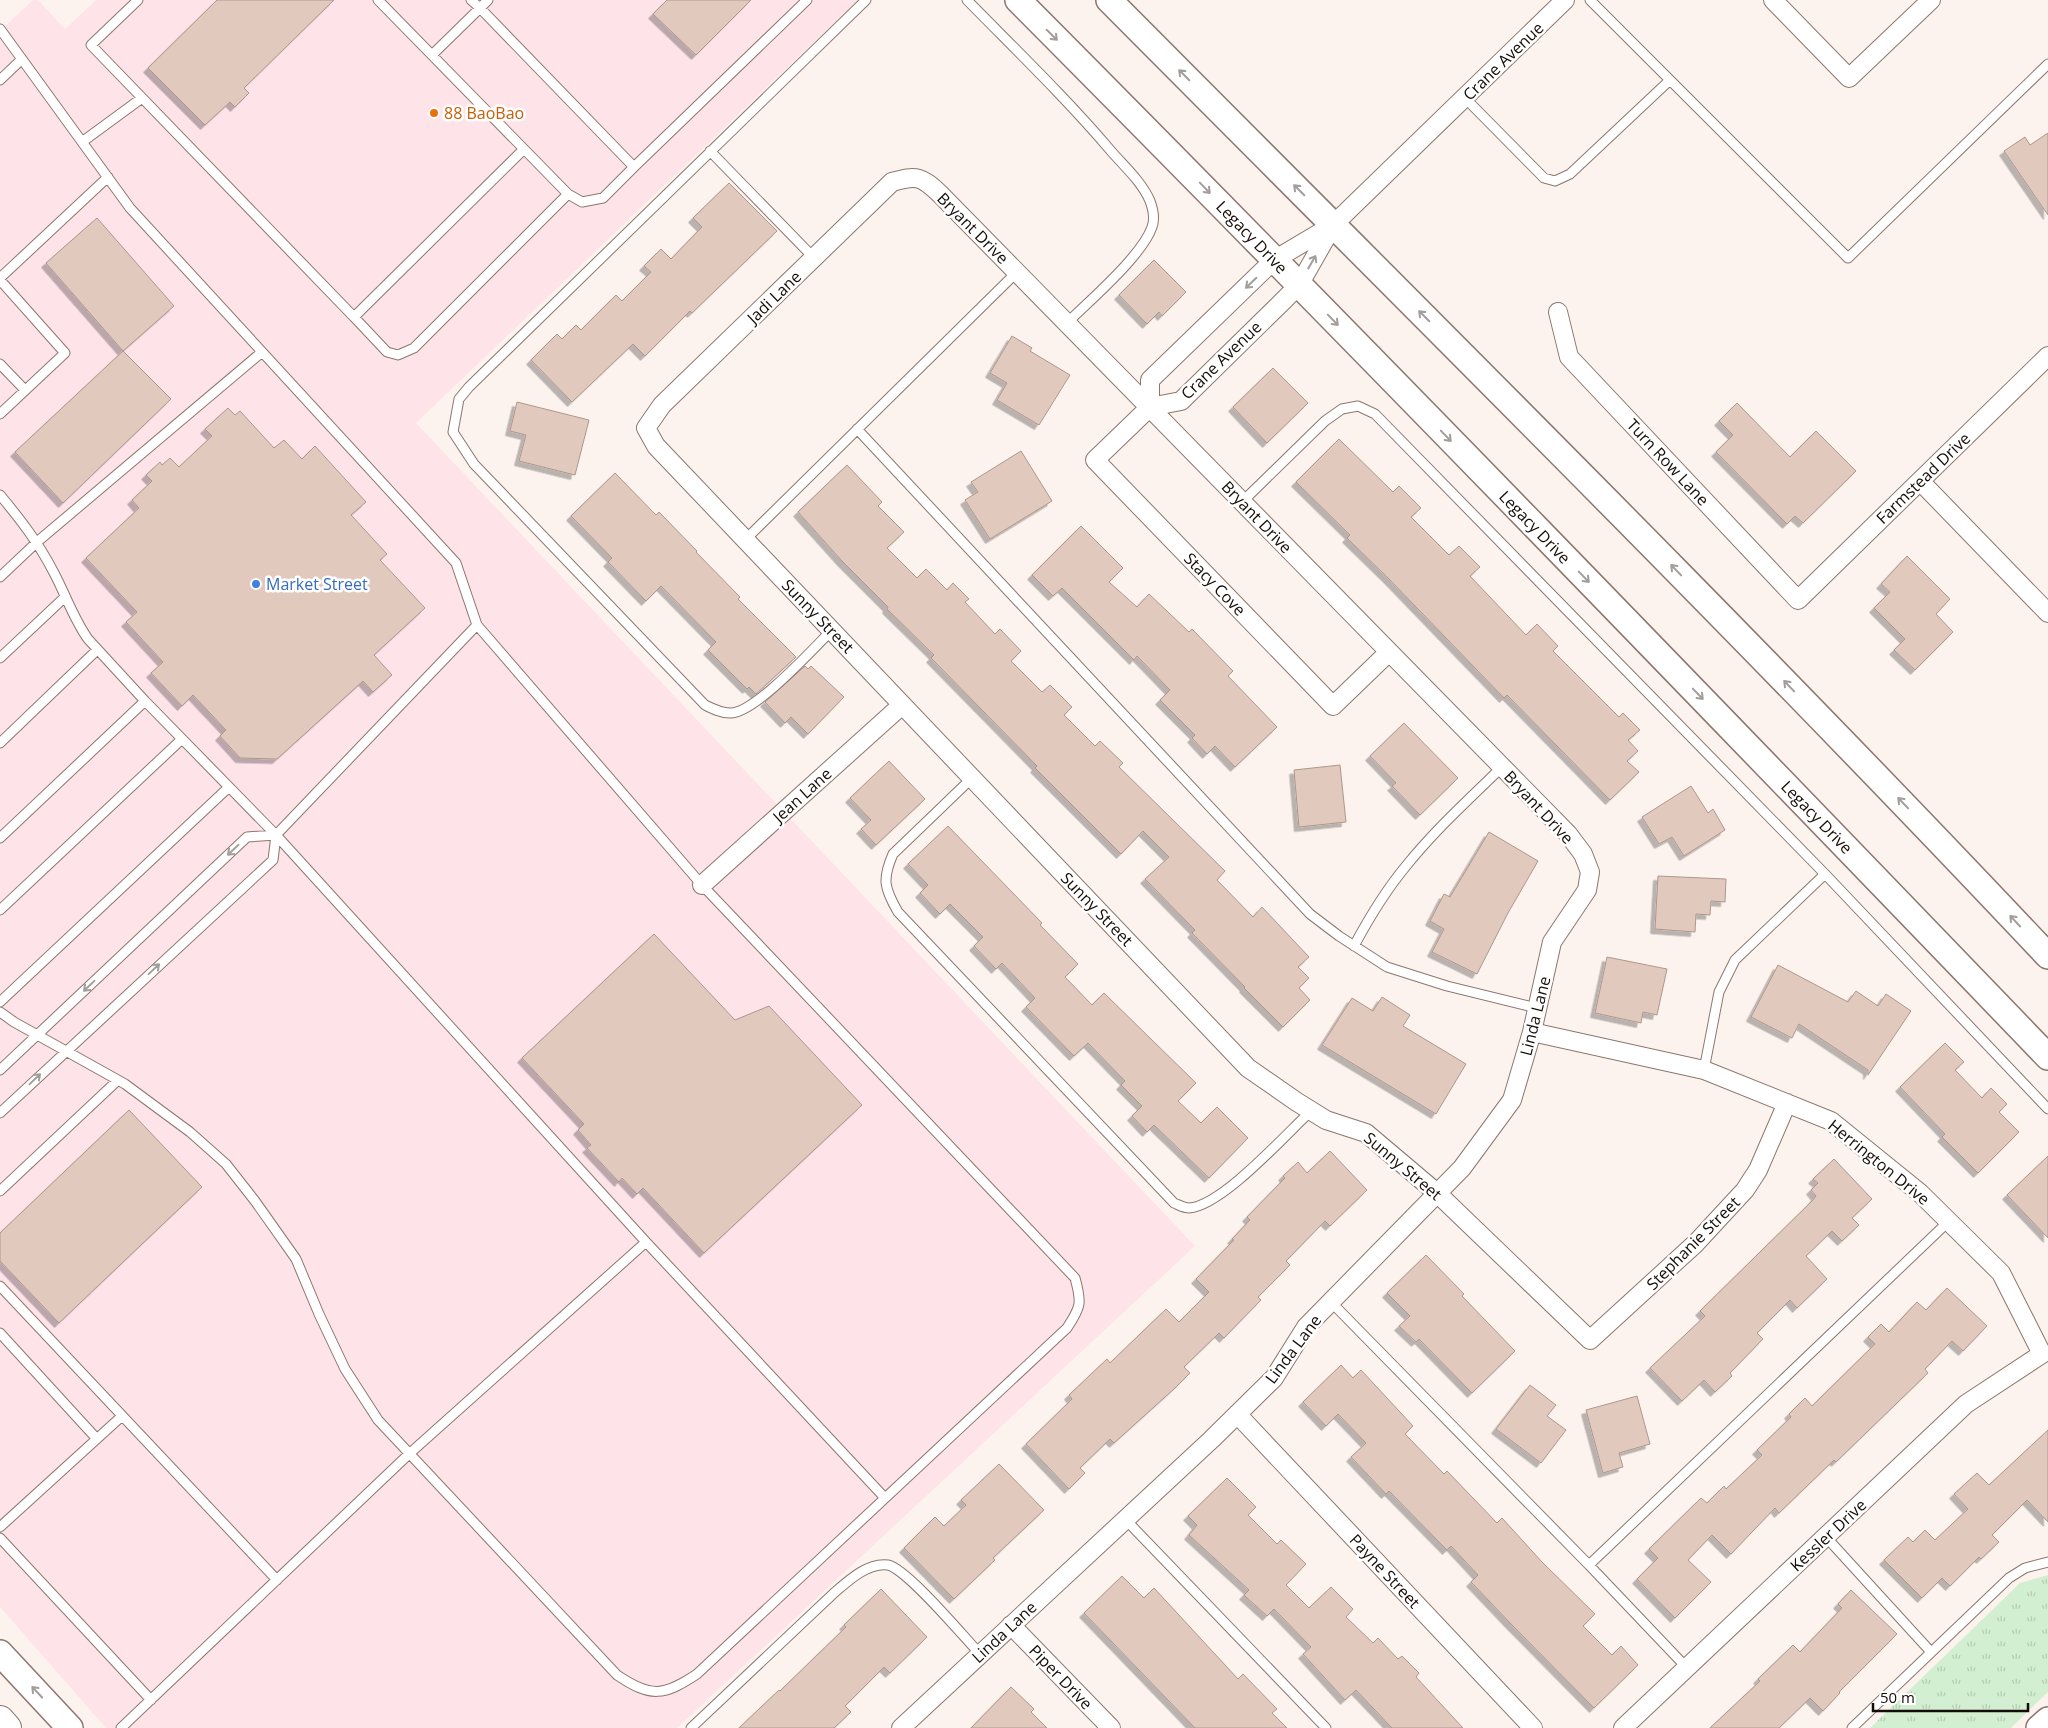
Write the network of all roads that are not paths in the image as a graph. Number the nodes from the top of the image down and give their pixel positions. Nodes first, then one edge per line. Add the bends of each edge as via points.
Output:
1 (138, 0) edge
2 (378, 0) edge
3 (471, 0) edge
4 (488, 0) edge
5 (807, 0) edge
6 (866, 0) edge
7 (967, 0) edge
8 (1018, 0) edge
9 (1109, 0) edge
10 (1565, 0) edge
11 (1590, 0) edge
12 (1773, 0) edge
13 (1931, 0) edge
14 (480, 8) junction
15 (0, 29) edge
16 (432, 55) junction
17 (22, 59) junction
18 (2048, 64) edge
19 (0, 80) edge
20 (1670, 80) junction
21 (142, 98) junction
22 (1465, 98) junction
23 (82, 142) junction
24 (524, 149) junction
25 (710, 151) junction
26 (634, 167) junction
27 (108, 177) junction
28 (910, 177) joint
29 (568, 194) junction
30 (1333, 225) junction
31 (814, 258) junction
32 (1274, 260) junction
33 (1017, 272) junction
34 (0, 279) edge
35 (1299, 285) junction
36 (1558, 312) dead end
37 (354, 317) junction
38 (1067, 323) junction
39 (262, 352) junction
40 (2048, 356) edge
41 (0, 364) edge
42 (25, 390) junction
43 (1150, 407) junction
44 (0, 414) edge
45 (646, 428) joint
46 (857, 429) junction
47 (1920, 481) junction
48 (0, 495) edge
49 (1242, 502) junction
50 (745, 540) junction
51 (37, 542) junction
52 (0, 577) edge
53 (65, 597) junction
54 (1798, 600) joint
55 (2048, 613) edge
56 (477, 625) junction
57 (832, 630) junction
58 (97, 650) junction
59 (1389, 652) junction
60 (0, 658) edge
61 (145, 701) junction
62 (902, 704) junction
63 (182, 739) junction
64 (0, 743) edge
65 (1502, 767) junction
66 (972, 778) junction
67 (229, 787) junction
68 (276, 835) junction
69 (0, 838) edge
70 (1590, 872) joint
71 (1825, 874) junction
72 (702, 885) junction
73 (0, 910) edge
74 (1354, 946) junction
75 (2048, 956) edge
76 (0, 1002) edge
77 (1537, 1008) junction
78 (0, 1012) edge
79 (1532, 1032) junction
80 (38, 1035) junction
81 (66, 1051) junction
82 (2048, 1057) edge
83 (0, 1070) edge
84 (1704, 1070) junction
85 (118, 1080) junction
86 (1787, 1103) junction
87 (2048, 1109) edge
88 (1311, 1111) junction
89 (0, 1113) edge
90 (0, 1191) edge
91 (1437, 1193) junction
92 (1949, 1221) junction
93 (646, 1242) junction
94 (0, 1286) edge
95 (1331, 1302) junction
96 (0, 1334) edge
97 (1590, 1340) joint
98 (2042, 1354) joint
99 (1238, 1414) junction
100 (122, 1416) junction
101 (97, 1439) junction
102 (409, 1454) junction
103 (885, 1498) junction
104 (1125, 1519) junction
105 (0, 1527) edge
106 (1826, 1537) junction
107 (0, 1538) edge
108 (2048, 1562) edge
109 (1589, 1565) junction
110 (277, 1580) junction
111 (1011, 1625) junction
112 (1931, 1652) junction
113 (0, 1653) edge
114 (980, 1654) junction
115 (1687, 1668) junction
116 (151, 1700) junction
117 (0, 1720) edge
118 (2048, 1720) edge
119 (905, 1727) edge
120 (8, 1728) edge
121 (70, 1728) edge
122 (121, 1728) edge
123 (691, 1728) edge
124 (1112, 1728) edge
125 (1326, 1728) edge
126 (1533, 1728) edge
127 (1624, 1728) edge
128 (1852, 1728) edge
129 (2039, 1728) edge

1 - 21 lane via 91,46
2 - 16 lane
3 - 14 lane
4 - 14 lane
5 - 26 lane
6 - 25 lane
7 - 38 lane via 1085,120 1150,200 1152,226 1144,242
8 -> 32 main road, Legacy Drive
30 -> 9 main road
10 - 22 street, Crane Avenue
11 - 20 lane
12 - 13 street via 1849,78
14 - 16 lane
14 - 26 lane
15 - 17 lane
16 - 24 lane
17 - 19 lane
17 - 23 lane
18 - 20 lane via 1848,258
20 - 22 lane via 1570,174 1555,181 1544,178
21 - 23 lane
21 - 37 lane
22 - 30 street, Crane Avenue
23 - 27 lane
24 - 29 lane
24 - 37 lane
25 - 31 lane
25 - 57 lane via 469,387 459,399 453,432 474,464 705,704 719,712 732,714 761,699
26 - 29 lane via 603,198 582,202
27 - 34 lane
27 - 39 lane via 130,208
28 - 31 street, Jadi Lane via 892,182
28 - 33 street, Bryant Drive via 926,180
29 - 37 lane via 414,348 398,355 388,352
30 - 32 street, Crane Avenue
35 -> 30 street, Crane Avenue
75 -> 30 main road via 1894,793
31 - 45 street, Jadi Lane via 662,405
32 - 35 main road, Legacy Drive
32 -> 43 street, Crane Avenue via 1150,380
33 - 38 street, Bryant Drive
33 - 46 lane
34 - 42 lane via 65,353
35 - 43 street, Crane Avenue via 1181,401
35 -> 82 main road, Legacy Drive
36 - 54 street, Turn Row Lane via 1569,357
38 - 43 street, Bryant Drive
39 - 51 lane
39 - 56 lane via 456,563
40 - 47 street, Farmstead Drive
41 - 42 lane
42 - 44 lane
43 - 49 street, Bryant Drive
43 - 59 street, Stacy Cove via 1095,460 1333,706
45 - 50 street, Sunny Street via 656,446
46 - 50 lane
46 - 74 lane via 1310,914
47 - 54 street, Farmstead Drive
47 - 55 street
48 - 51 lane
49 - 59 street, Bryant Drive
49 - 71 lane via 1325,420 1342,409 1358,406 1375,414
50 - 57 street, Sunny Street
51 - 52 lane
51 - 53 lane
53 - 58 lane via 80,629
53 - 60 lane
56 - 68 lane
56 - 72 lane
57 - 62 street, Sunny Street
58 - 61 lane
58 - 64 lane
59 - 65 street, Bryant Drive
61 - 63 lane
61 - 69 lane
62 - 66 street, Sunny Street
62 - 72 street, Jean Lane
63 - 67 lane
63 - 73 lane
65 - 70 street, Bryant Drive via 1568,834 1583,854
65 - 74 lane via 1440,827 1405,867
66 - 88 street, Sunny Street via 1248,1068
66 - 88 lane via 893,854 885,882 888,894 898,912 1174,1203 1186,1208 1196,1207 1228,1189
67 - 68 lane
67 - 76 lane
68 -> 80 lane via 247,837
81 -> 68 lane via 273,860
68 - 93 lane
70 - 77 street, Linda Lane via 1586,890 1552,942
71 - 84 lane via 1735,960 1719,992
71 - 87 lane
72 - 103 lane via 1075,1278 1080,1294 1078,1311 1067,1328
74 - 77 lane via 1387,967 1447,986
77 - 79 street, Linda Lane
78 - 80 lane
79 - 84 street, Herrington Drive
79 - 91 street, Linda Lane via 1512,1100 1462,1168
80 - 81 lane
80 - 83 lane
81 - 85 lane
89 -> 81 lane
84 - 86 street, Herrington Drive
85 - 90 lane
85 - 102 lane via 190,1132 226,1164 255,1201 296,1259 345,1369 378,1420
86 - 92 street, Herrington Drive via 1831,1120 1920,1192
86 - 97 street, Stephanie Street via 1758,1170 1745,1190 1696,1243
88 - 91 street, Sunny Street via 1326,1120 1366,1133
91 - 95 street, Linda Lane
91 - 97 street, Sunny Street
92 - 98 street, Herrington Drive via 2001,1273
92 - 109 lane
93 - 102 lane
93 - 103 lane
94 - 100 lane
95 - 99 street, Linda Lane via 1306,1327 1274,1378
95 - 109 lane
96 - 101 lane
98 - 106 street, Kessler Drive via 1966,1404
99 - 104 street, Linda Lane
99 - 126 street, Payne Street
100 - 101 lane
100 - 110 lane
101 - 105 lane
102 - 103 lane via 617,1676 646,1691 658,1692 677,1687 697,1674
102 - 110 lane
104 - 111 street, Linda Lane
104 - 125 lane
106 - 112 lane
106 - 115 street, Kessler Drive
107 - 116 lane
108 - 112 lane via 2025,1568 2009,1578
109 - 115 lane
110 - 116 lane
111 - 114 street, Linda Lane
111 - 124 street, Piper Drive
112 - 128 lane
121 -> 113 main road
114 - 119 street, Linda Lane
114 - 123 lane via 907,1577 889,1565 876,1566 858,1574 834,1592
115 - 127 street, Kessler Drive
116 - 122 lane
117 - 120 highway
118 - 129 main road

